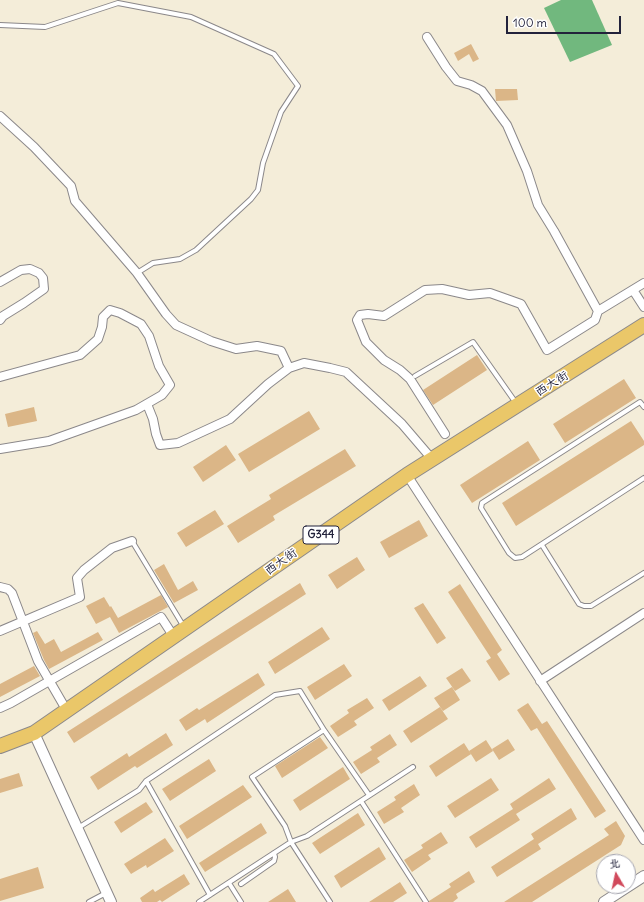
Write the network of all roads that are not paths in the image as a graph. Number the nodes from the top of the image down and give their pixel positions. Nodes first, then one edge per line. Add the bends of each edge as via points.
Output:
1 (0, 25) edge
2 (427, 37) dead end
3 (0, 116) edge
4 (137, 273) junction
5 (0, 282) edge
6 (644, 283) edge
7 (633, 290) junction
8 (644, 307) edge
9 (598, 311) junction
10 (0, 320) edge
11 (642, 330) edge
12 (289, 368) junction
13 (415, 376) dead end
14 (0, 377) edge
15 (147, 404) junction
16 (518, 405) junction
17 (644, 407) edge
18 (445, 434) dead end
19 (0, 449) edge
20 (432, 459) junction
21 (407, 475) junction
22 (644, 478) edge
23 (132, 541) joint
24 (542, 545) junction
25 (644, 573) edge
26 (0, 587) edge
27 (644, 613) edge
28 (22, 622) junction
29 (0, 632) edge
30 (179, 633) junction
31 (50, 681) junction
32 (540, 681) junction
33 (0, 708) edge
34 (67, 711) junction
35 (324, 730) junction
36 (34, 734) junction
37 (0, 746) edge
38 (413, 766) dead end
39 (146, 781) junction
40 (369, 795) junction
41 (360, 801) junction
42 (77, 828) junction
43 (644, 840) edge
44 (291, 842) junction
45 (274, 853) junction
46 (644, 876) edge
47 (229, 882) junction
48 (241, 884) dead end
49 (210, 895) junction
50 (109, 897) edge
51 (89, 902) edge
52 (200, 902) edge
53 (241, 902) edge
54 (330, 902) edge
55 (426, 902) edge
56 (604, 902) edge

1 - 4 lane via 45,27 118,3 191,17 274,54 298,86 281,112 263,163 258,190 196,250 180,259 153,263
2 - 9 street via 457,81 482,91 507,125 523,160 538,205
3 - 4 street via 71,186 75,201
4 - 12 street via 176,325 210,341 236,349 257,346 281,351
5 - 10 street via 21,270 30,269 43,278 44,288
6 - 7 street
7 - 8 street
7 - 9 street
9 - 18 street via 595,320 547,350 522,304 490,293 469,295 442,289 425,290 384,316 360,315 357,320 366,342 384,360 410,379
11 - 16 highway, 西大街 / G344
12 - 15 street via 230,419 178,443 160,445
12 - 20 street via 304,363 346,372 402,424
13 - 16 lane via 473,342
14 - 15 street via 80,355 98,338 104,317 110,310 141,324 170,385 162,395
15 - 19 street via 49,441
16 - 20 highway, 西大街 / G344
17 - 24 lane via 640,402 482,502 481,508 509,553 515,558 522,557
20 - 21 highway, 西大街 / G344
21 - 30 highway, 西大街 / G344
21 - 32 street
22 - 24 lane
23 - 28 street via 112,548 84,570 77,578 80,597
23 - 30 lane
24 - 25 lane via 579,604 584,606 591,606
26 - 28 street via 12,593
27 - 32 street
28 - 29 street
28 - 31 street via 38,661
30 - 31 street via 161,617
30 - 34 highway, 西大街 / G344
31 - 33 street
31 - 34 street
32 - 43 street
34 - 36 highway, 西大街 / G344
35 - 39 lane via 300,691 275,694
35 - 40 lane
35 - 44 lane via 252,776 285,826
36 - 37 highway, 西大街 / G344
36 - 42 street
38 - 40 lane
39 - 42 lane via 139,790
39 - 49 lane
40 - 41 lane
41 - 44 lane via 307,836
41 - 55 lane
42 - 50 street
44 - 45 lane
44 - 54 lane
45 - 47 lane
45 - 48 lane via 274,861
46 - 56 street
47 - 49 lane
47 - 53 lane
49 - 52 lane
50 - 51 lane

